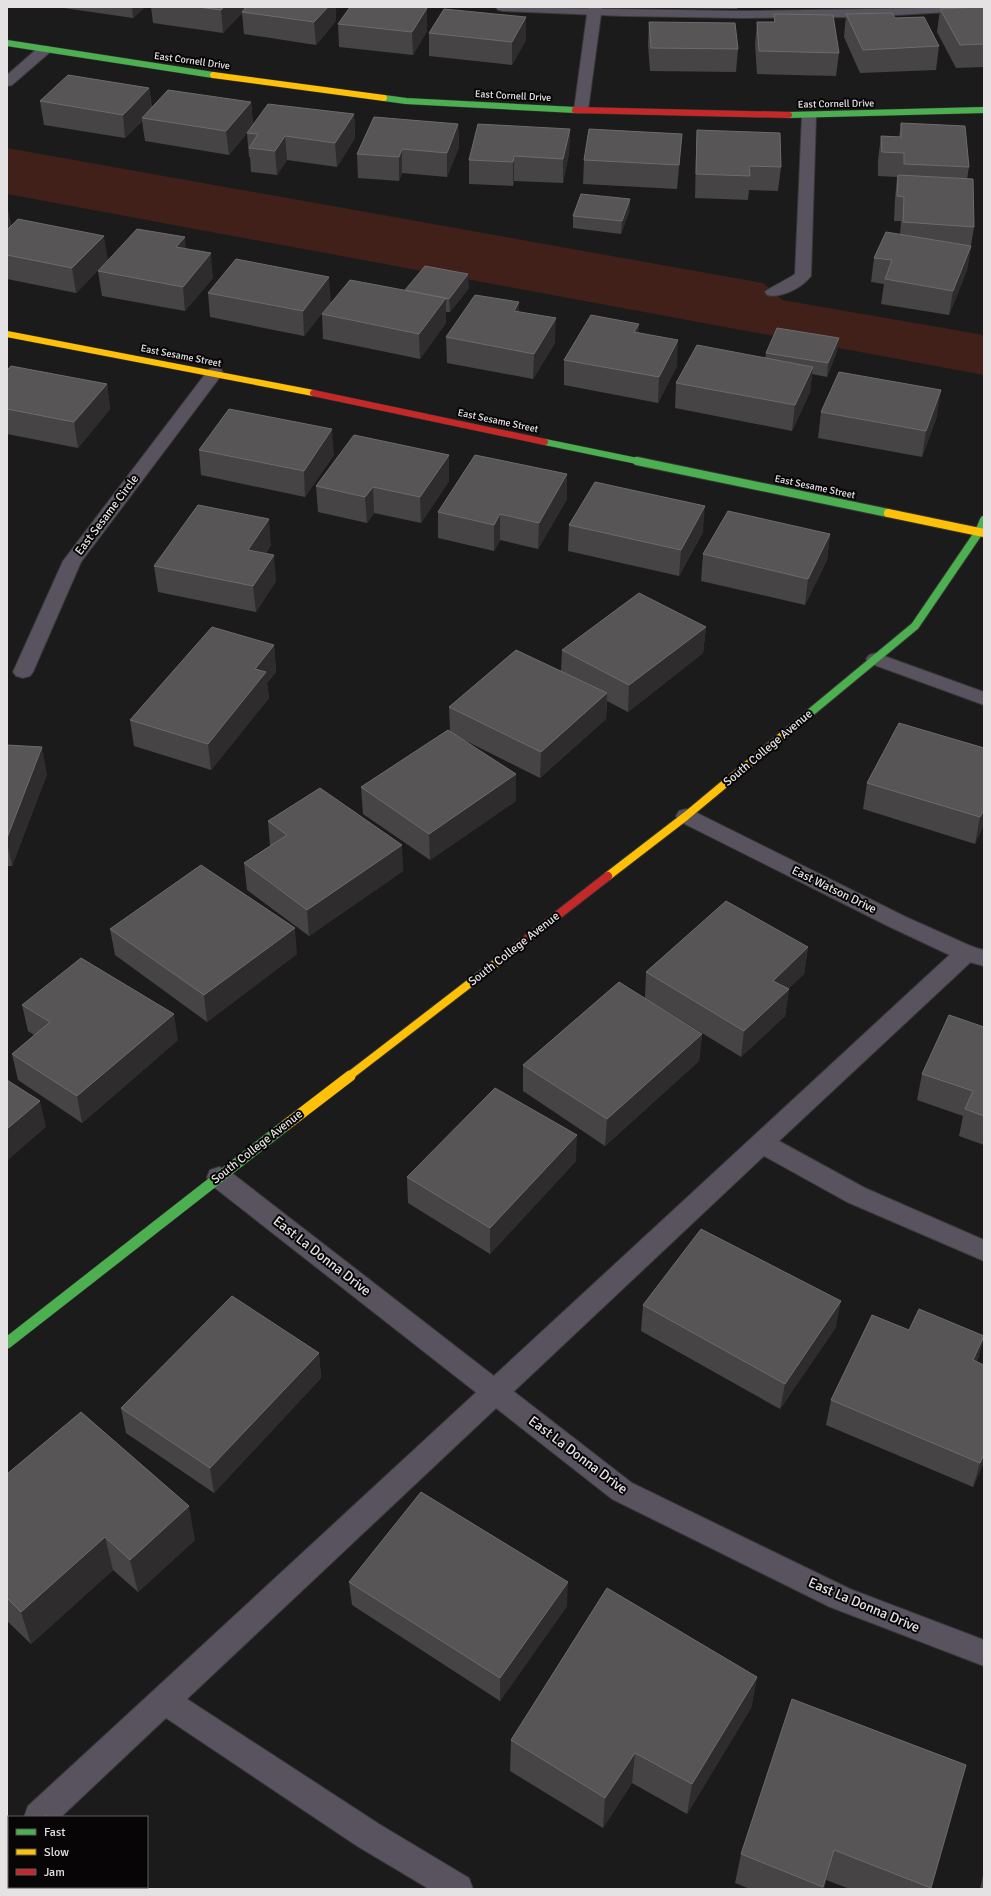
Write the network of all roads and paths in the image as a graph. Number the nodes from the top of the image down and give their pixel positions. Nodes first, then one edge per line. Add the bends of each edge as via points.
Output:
1 (503, 7) edge
2 (981, 7) edge
3 (595, 10) edge
4 (7, 43) edge
5 (44, 50) junction
6 (7, 82) edge
7 (581, 110) junction
8 (984, 110) edge
9 (809, 116) junction
10 (772, 292) dead end
11 (7, 334) edge
12 (215, 373) junction
13 (984, 520) edge
14 (982, 533) edge
15 (876, 659) junction
16 (23, 672) dead end
17 (984, 699) edge
18 (686, 816) junction
19 (975, 956) edge
20 (762, 1143) junction
21 (219, 1177) junction
22 (984, 1251) edge
23 (7, 1343) edge
24 (496, 1392) junction
25 (984, 1653) edge
26 (164, 1700) junction
27 (40, 1816) edge
28 (458, 1889) edge

1 - 3 street
2 - 3 street via 899,13 765,15
3 - 7 street
4 - 5 street, East Cornell Drive
5 - 6 street
5 - 7 street, East Cornell Drive via 406,102
7 - 9 street, East Cornell Drive
8 - 9 street, East Cornell Drive
9 - 10 street via 803,276 785,288
11 - 12 street, East Sesame Street
12 - 14 street, East Sesame Street
12 - 16 street, East Sesame Circle via 72,560
13 - 14 street, South College Avenue
14 - 15 street, South College Avenue via 915,626
15 - 17 street
15 - 18 street, South College Avenue
18 - 19 street, East Watson Drive via 898,922
18 - 21 street, South College Avenue
19 - 20 street
20 - 22 street via 856,1195
20 - 24 street
21 - 23 street, South College Avenue
21 - 24 street, East La Donna Drive
24 - 25 street, East La Donna Drive via 622,1491 840,1598
24 - 26 street
26 - 27 street
26 - 28 street via 368,1835

